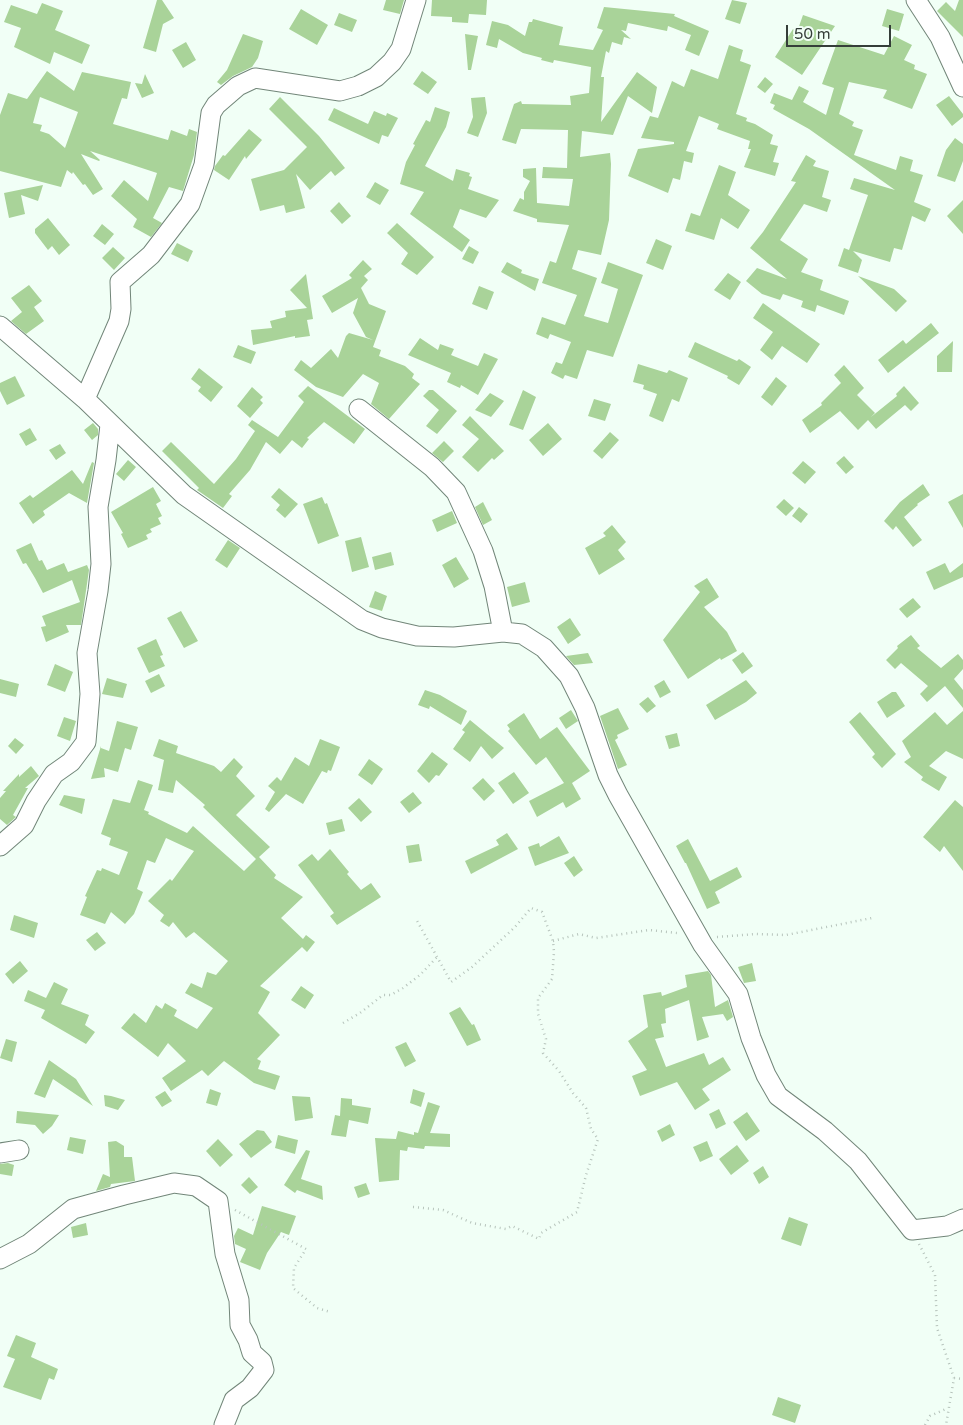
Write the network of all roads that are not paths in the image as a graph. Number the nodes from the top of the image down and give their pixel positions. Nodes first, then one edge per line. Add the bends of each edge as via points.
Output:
1 (416, 0) edge
2 (916, 0) edge
3 (963, 87) edge
4 (0, 326) edge
5 (85, 398) junction
6 (359, 409) dead end
7 (110, 425) junction
8 (503, 632) junction
9 (0, 846) edge
10 (19, 1150) dead end
11 (0, 1152) edge
12 (963, 1219) edge
13 (0, 1259) edge
14 (224, 1425) edge

1 - 5 street via 401,49 387,67 358,86 340,91 255,78 238,86 216,105 211,114 204,164 190,204 151,255 120,282 119,321
2 - 3 street via 940,37
4 - 5 street
5 - 7 street
6 - 8 street via 432,467 456,492 483,551
7 - 8 street via 184,496 362,620 417,636 454,637
7 - 9 street via 98,507 101,564 87,653 90,694 86,742 71,762 54,774 24,825
8 - 12 street via 522,634 532,639 569,676 585,708 618,795 702,945 738,994 751,1038 778,1096 858,1161 912,1230 947,1226
10 - 11 street
13 - 14 street via 29,1244 73,1208 174,1183 196,1186 218,1201 224,1254 239,1300 240,1325 252,1353 262,1362 264,1370 250,1388 234,1400

